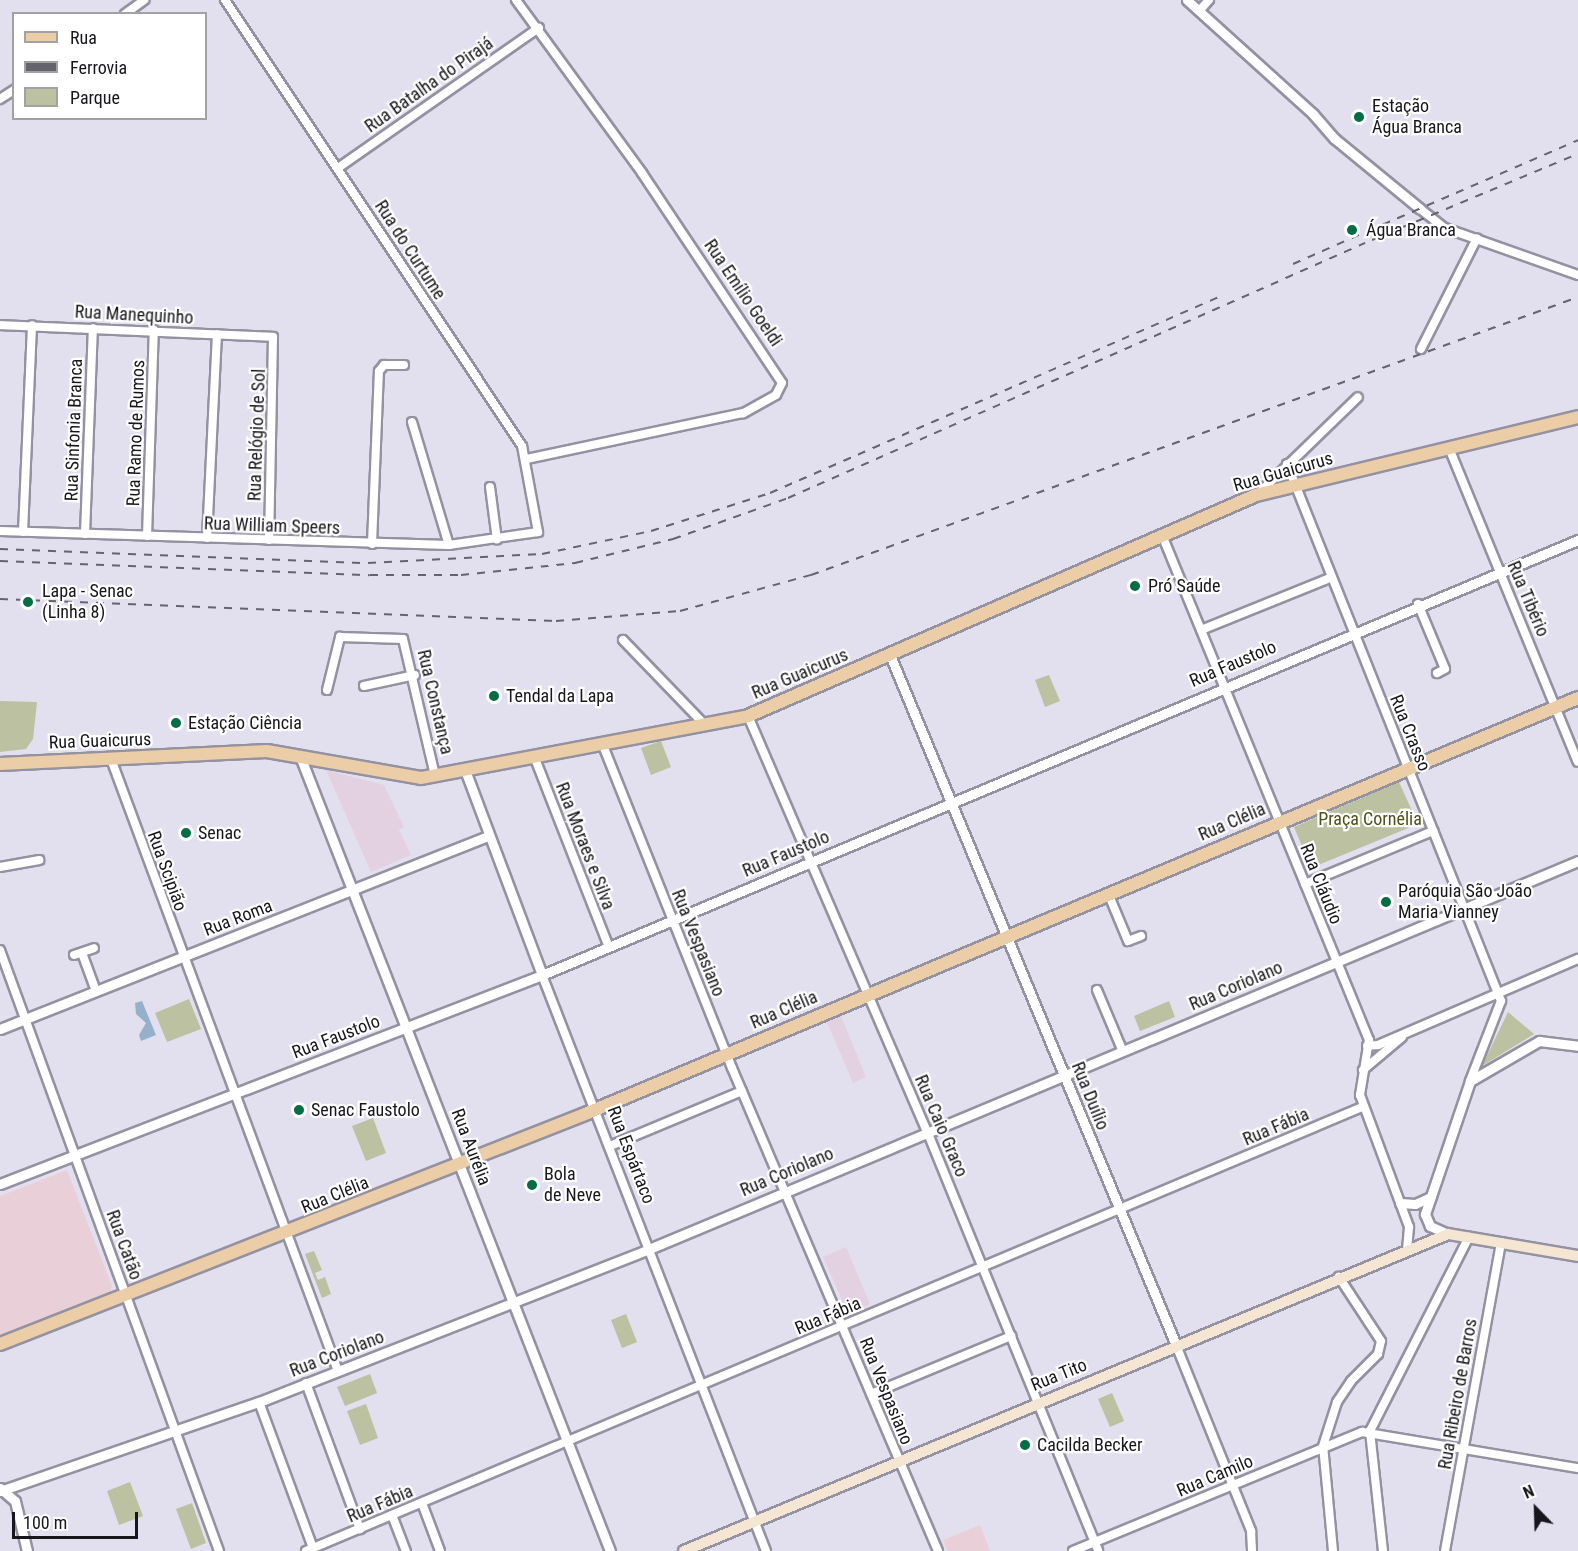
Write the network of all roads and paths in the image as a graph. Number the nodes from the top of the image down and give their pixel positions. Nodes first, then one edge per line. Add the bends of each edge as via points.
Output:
1 (144, 0) edge
2 (225, 0) edge
3 (516, 0) edge
4 (1187, 0) edge
5 (1209, 0) edge
6 (1199, 11) junction
7 (128, 12) edge
8 (539, 28) junction
9 (338, 168) junction
10 (1419, 208) joint
11 (1477, 238) junction
12 (1578, 275) edge
13 (0, 325) edge
14 (32, 325) junction
15 (93, 328) junction
16 (154, 330) junction
17 (217, 334) junction
18 (267, 335) joint
19 (1421, 350) dead end
20 (404, 365) dead end
21 (1358, 397) dead end
22 (1578, 417) edge
23 (412, 422) dead end
24 (1449, 448) junction
25 (526, 459) junction
26 (1287, 464) junction
27 (1295, 485) junction
28 (490, 487) dead end
29 (1256, 495) junction
30 (539, 530) joint
31 (0, 531) edge
32 (23, 532) junction
33 (85, 534) junction
34 (1162, 535) junction
35 (147, 536) junction
36 (207, 538) junction
37 (269, 540) junction
38 (497, 540) junction
39 (1578, 540) edge
40 (372, 544) junction
41 (449, 545) junction
42 (1499, 571) junction
43 (1332, 577) junction
44 (1418, 604) junction
45 (1201, 630) junction
46 (1353, 632) junction
47 (623, 640) dead end
48 (890, 656) junction
49 (1437, 673) dead end
50 (415, 675) junction
51 (364, 686) dead end
52 (1224, 686) junction
53 (327, 690) dead end
54 (1578, 698) edge
55 (1556, 707) junction
56 (748, 716) junction
57 (704, 724) junction
58 (603, 743) junction
59 (300, 756) junction
60 (534, 756) junction
61 (111, 759) junction
62 (1578, 762) edge
63 (0, 764) edge
64 (1408, 768) junction
65 (465, 770) junction
66 (435, 776) junction
67 (951, 801) junction
68 (1280, 822) junction
69 (1433, 831) junction
70 (488, 836) junction
71 (39, 860) dead end
72 (1578, 861) edge
73 (810, 862) junction
74 (0, 867) edge
75 (1305, 884) junction
76 (354, 891) junction
77 (1108, 893) junction
78 (1465, 909) junction
79 (673, 921) junction
80 (1007, 936) junction
81 (1141, 936) dead end
82 (609, 947) junction
83 (94, 948) dead end
84 (0, 950) edge
85 (183, 957) junction
86 (1578, 959) edge
87 (1336, 962) junction
88 (542, 975) junction
89 (1097, 990) dead end
90 (96, 991) junction
91 (1498, 993) junction
92 (868, 994) junction
93 (26, 1019) junction
94 (407, 1027) junction
95 (0, 1029) edge
96 (1406, 1033) junction
97 (1367, 1046) junction
98 (1578, 1046) edge
99 (1123, 1052) junction
100 (726, 1054) junction
101 (1360, 1073) junction
102 (1064, 1076) junction
103 (1470, 1081) junction
104 (742, 1091) junction
105 (234, 1094) junction
106 (1362, 1107) junction
107 (596, 1109) junction
108 (927, 1131) junction
109 (610, 1146) junction
110 (75, 1155) junction
111 (460, 1164) junction
112 (0, 1184) edge
113 (785, 1191) junction
114 (1431, 1197) junction
115 (1400, 1203) junction
116 (1119, 1209) junction
117 (287, 1234) junction
118 (1448, 1234) junction
119 (1469, 1237) junction
120 (1501, 1242) junction
121 (649, 1249) junction
122 (1407, 1250) junction
123 (1578, 1256) edge
124 (983, 1267) junction
125 (1339, 1277) junction
126 (126, 1295) junction
127 (514, 1302) junction
128 (843, 1326) junction
129 (1011, 1336) junction
130 (0, 1344) edge
131 (1176, 1346) junction
132 (338, 1371) junction
133 (306, 1383) junction
134 (702, 1386) junction
135 (871, 1394) junction
136 (1038, 1401) junction
137 (259, 1402) junction
138 (1370, 1431) junction
139 (176, 1432) junction
140 (568, 1441) junction
141 (1323, 1446) junction
142 (1463, 1447) junction
143 (898, 1461) junction
144 (1578, 1468) edge
145 (1233, 1484) junction
146 (1, 1490) edge
147 (422, 1503) junction
148 (392, 1515) junction
149 (754, 1521) junction
150 (360, 1529) junction
151 (1094, 1542) junction
152 (310, 1549) edge
153 (27, 1551) edge
154 (219, 1551) edge
155 (406, 1551) edge
156 (440, 1551) edge
157 (610, 1551) edge
158 (684, 1551) edge
159 (766, 1551) edge
160 (938, 1551) edge
161 (1073, 1551) edge
162 (1098, 1551) edge
163 (1252, 1551) edge
164 (1333, 1551) edge
165 (1383, 1551) edge
166 (1445, 1551) edge

1 - 7 street
2 - 9 street, Rua do Curtume
3 - 8 street, Rua Emílio Goeldi
4 - 6 street
5 - 6 street
6 - 10 street via 1313,114 1335,139
8 - 9 street, Rua Batalha do Pirajá
8 - 25 street, Rua Emílio Goeldi via 782,383 776,394 743,413
9 - 25 street, Rua do Curtume via 522,446
10 - 11 street via 1445,228
11 - 12 street
11 - 19 street
13 - 14 street, Rua Manequinho
14 - 15 street, Rua Manequinho
14 - 32 street
15 - 16 street, Rua Manequinho
15 - 33 street, Rua Sinfonia Branca
16 - 17 street, Rua Manequinho
16 - 35 street, Rua Ramo de Rumos
17 - 18 street, Rua Manequinho
17 - 36 street
18 - 37 street, Rua Relógio de Sol via 275,344
20 - 40 street via 384,365 379,371
21 - 26 street
22 - 24 main road, Rua Guaicurus
23 - 41 street
24 - 27 main road, Rua Guaicurus
24 - 42 street, Rua Tibério
25 - 30 street, Rua do Curtume
26 - 27 street, Rua Crasso
26 - 29 street
27 - 29 main road, Rua Guaicurus
27 - 43 street, Rua Crasso
28 - 38 street
29 - 34 main road, Rua Guaicurus
30 - 38 street, Rua William Speers via 528,536
31 - 32 street, Rua William Speers
32 - 33 street, Rua William Speers
33 - 35 street, Rua William Speers
34 - 45 street, Rua Cláudio
34 - 48 main road, Rua Guaicurus
35 - 36 street, Rua William Speers
36 - 37 street, Rua William Speers
37 - 40 street, Rua William Speers
38 - 41 street, Rua William Speers
39 - 42 street, Rua Faustolo
40 - 41 street, Rua William Speers
42 - 44 street, Rua Faustolo
42 - 55 street, Rua Tibério
43 - 45 street
43 - 46 street, Rua Crasso
44 - 46 street, Rua Faustolo
44 - 49 street via 1445,669
45 - 52 street, Rua Cláudio
46 - 52 street, Rua Faustolo
46 - 64 street, Rua Crasso
47 - 57 street
48 - 56 main road, Rua Guaicurus
48 - 67 street, Rua Duílio
50 - 51 street
50 - 53 street, Rua Constança via 407,646 400,637 346,635 338,640
50 - 66 street, Rua Constança
52 - 67 street, Rua Faustolo
52 - 68 street, Rua Cláudio
54 - 55 main road, Rua Clélia
55 - 62 street, Rua Tibério
55 - 64 main road, Rua Clélia
56 - 57 main road, Rua Guaicurus
56 - 73 street, Rua Caio Graco
57 - 58 main road, Rua Guaicurus
58 - 60 main road, Rua Guaicurus
58 - 79 street, Rua Vespasiano
59 - 61 main road, Rua Guaicurus via 267,751
59 - 66 main road, Rua Guaicurus via 412,777
59 - 76 street, Rua Aurélia
60 - 65 main road, Rua Guaicurus
60 - 82 street, Rua Moraes e Silva
61 - 63 main road, Rua Guaicurus
61 - 85 street, Rua Scipião
64 - 68 main road, Rua Clélia
64 - 69 street, Rua Crasso
65 - 66 main road, Rua Guaicurus
65 - 70 street, Rua Espártaco
67 - 73 street, Rua Faustolo
67 - 80 street, Rua Duílio
68 - 75 street, Rua Cláudio
68 - 77 main road, Rua Clélia
69 - 75 street
69 - 78 street, Rua Crasso
70 - 76 street, Rua Roma
70 - 88 street, Rua Espártaco
71 - 74 street
72 - 78 street, Rua Coriolano
73 - 79 street, Rua Faustolo
73 - 92 street, Rua Caio Graco
75 - 87 street, Rua Cláudio
76 - 85 street, Rua Roma
76 - 94 street, Rua Aurélia
77 - 80 main road, Rua Clélia
77 - 81 street via 1128,941
78 - 87 street, Rua Coriolano
78 - 91 street, Rua Crasso
79 - 82 street, Rua Faustolo
79 - 100 street, Rua Vespasiano
80 - 92 main road, Rua Clélia
80 - 102 street, Rua Duílio
82 - 88 street, Rua Faustolo
83 - 90 street via 78,954
84 - 93 street, Rua Catão
85 - 90 street, Rua Roma
85 - 105 street, Rua Scipião
86 - 91 street
87 - 97 street, Rua Cláudio via 1369,1040
87 - 99 street, Rua Coriolano
88 - 94 street, Rua Faustolo
88 - 107 street, Rua Espártaco
89 - 99 street
90 - 93 street, Rua Roma
91 - 96 street
91 - 103 street via 1501,1001
92 - 100 main road, Rua Clélia
92 - 108 street, Rua Caio Graco
93 - 95 street, Rua Roma
93 - 110 street, Rua Catão
94 - 105 street, Rua Faustolo
94 - 111 street, Rua Aurélia
96 - 97 street
96 - 101 street
97 - 101 street, Rua Cláudio
98 - 103 street via 1533,1043
99 - 102 street, Rua Coriolano
100 - 104 street, Rua Vespasiano
100 - 107 main road, Rua Clélia
101 - 106 street, Rua Cláudio
102 - 108 street, Rua Coriolano
102 - 116 street, Rua Duílio
103 - 114 street
104 - 109 street
104 - 113 street, Rua Vespasiano
105 - 110 street, Rua Faustolo
105 - 117 street, Rua Scipião
106 - 115 street, Rua Cláudio
106 - 116 street, Rua Fábia
107 - 109 street, Rua Espártaco
107 - 111 main road, Rua Clélia
108 - 113 street, Rua Coriolano
108 - 124 street, Rua Caio Graco
109 - 121 street, Rua Espártaco
110 - 112 street, Rua Faustolo
110 - 126 street, Rua Catão
111 - 117 main road, Rua Clélia
111 - 127 street, Rua Aurélia
113 - 121 street, Rua Coriolano
113 - 128 street, Rua Vespasiano
114 - 115 street via 1415,1204
114 - 118 street via 1427,1223
115 - 122 street, Rua Cláudio via 1410,1235
116 - 124 street, Rua Fábia
116 - 131 street, Rua Duílio
117 - 126 main road, Rua Clélia
117 - 132 street
118 - 119 main road
118 - 122 main road, Rua Tito
119 - 120 main road
119 - 138 street
120 - 123 main road
120 - 142 street, Rua Ribeiro de Barros
121 - 127 street, Rua Coriolano
121 - 134 street, Rua Espártaco
122 - 125 main road, Rua Tito
124 - 128 street, Rua Fábia
124 - 129 street, Rua Caio Graco
125 - 131 main road, Rua Tito
125 - 141 street via 1378,1334 1381,1348 1337,1402
126 - 130 main road, Rua Clélia
126 - 139 street, Rua Catão
127 - 132 street, Rua Coriolano
127 - 140 street, Rua Aurélia
128 - 134 street, Rua Fábia
128 - 135 street, Rua Vespasiano
129 - 135 street
129 - 136 street, Rua Caio Graco
131 - 136 main road, Rua Tito
131 - 145 street, Rua Duílio
132 - 133 street, Rua Coriolano
133 - 137 street, Rua Coriolano
133 - 150 street
134 - 140 street, Rua Fábia
134 - 149 street, Rua Espártaco
135 - 143 street, Rua Vespasiano
136 - 143 main road, Rua Tito
136 - 151 street, Rua Caio Graco
137 - 139 street, Rua Coriolano
137 - 152 street
138 - 141 street, Rua Camilo
138 - 142 street
138 - 165 street
139 - 146 street, Rua Coriolano
139 - 154 street, Rua Catão
140 - 147 street, Rua Fábia
140 - 157 street, Rua Aurélia
141 - 145 street, Rua Camilo
141 - 164 street
142 - 144 street
142 - 166 street, Rua Ribeiro de Barros
143 - 149 main road, Rua Tito
143 - 160 street, Rua Vespasiano
145 - 151 street, Rua Camilo
145 - 163 street, Rua Duílio via 1251,1531
146 - 153 street via 15,1501
147 - 148 street, Rua Fábia
147 - 156 street
148 - 150 street, Rua Fábia
148 - 155 street
149 - 158 main road, Rua Tito
149 - 159 street, Rua Espártaco
150 - 152 street, Rua Fábia
151 - 161 street, Rua Camilo
151 - 162 street, Rua Caio Graco

